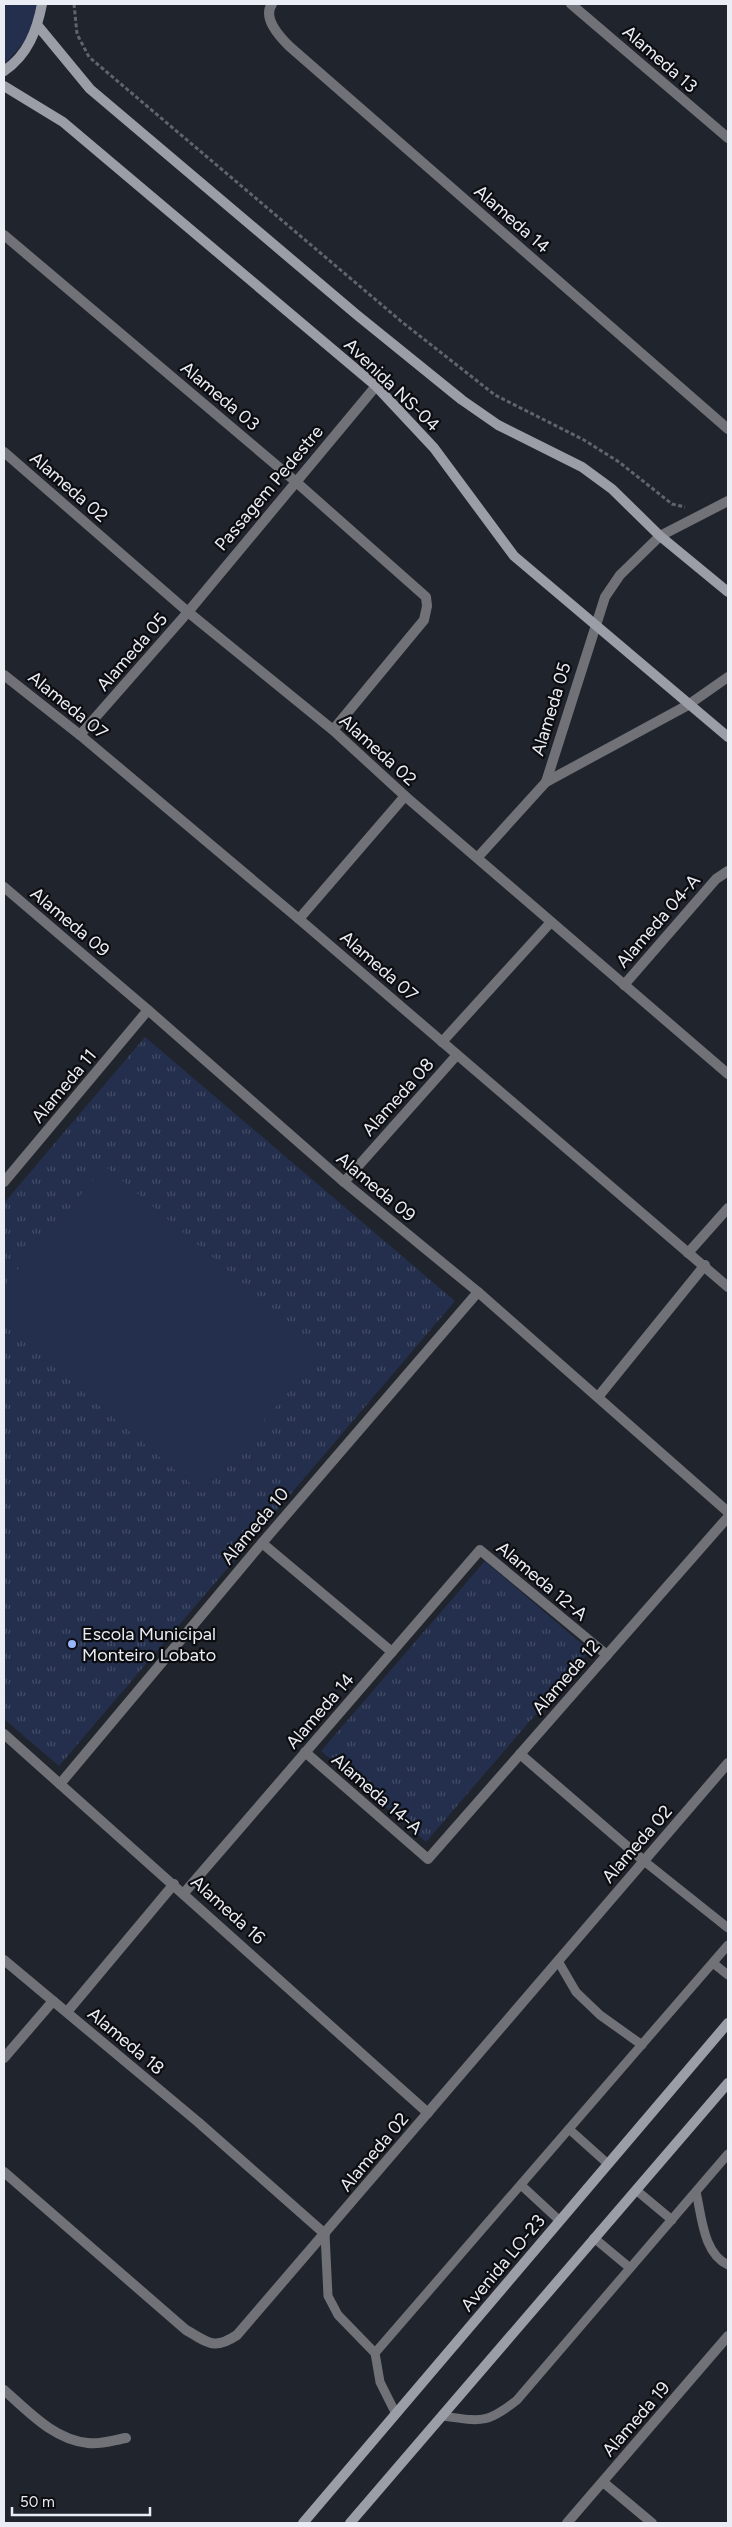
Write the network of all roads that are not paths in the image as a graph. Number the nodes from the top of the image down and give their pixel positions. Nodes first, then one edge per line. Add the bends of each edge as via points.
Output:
1 (42, 4) edge
2 (272, 4) edge
3 (571, 4) edge
4 (38, 26) junction
5 (4, 71) edge
6 (4, 86) edge
7 (728, 138) edge
8 (4, 235) edge
9 (376, 386) junction
10 (728, 429) edge
11 (4, 452) edge
12 (295, 482) junction
13 (728, 501) edge
14 (660, 536) junction
15 (728, 592) edge
16 (188, 612) junction
17 (594, 625) junction
18 (4, 675) edge
19 (728, 677) edge
20 (688, 705) junction
21 (333, 730) junction
22 (80, 735) junction
23 (728, 737) edge
24 (546, 782) junction
25 (405, 796) junction
26 (478, 857) junction
27 (728, 871) edge
28 (4, 887) edge
29 (299, 919) junction
30 (551, 922) junction
31 (624, 985) junction
32 (148, 1010) junction
33 (442, 1042) junction
34 (456, 1056) junction
35 (728, 1074) edge
36 (4, 1182) edge
37 (344, 1182) junction
38 (728, 1208) edge
39 (688, 1252) junction
40 (705, 1265) junction
41 (728, 1287) edge
42 (478, 1292) junction
43 (598, 1397) junction
44 (728, 1512) edge
45 (728, 1517) edge
46 (262, 1543) junction
47 (480, 1550) joint
48 (392, 1652) junction
49 (607, 1655) junction
50 (4, 1734) edge
51 (305, 1752) junction
52 (520, 1754) junction
53 (728, 1763) edge
54 (60, 1784) junction
55 (428, 1859) joint
56 (644, 1860) junction
57 (174, 1884) junction
58 (184, 1893) junction
59 (728, 1928) edge
60 (728, 1945) edge
61 (4, 1960) edge
62 (558, 1961) junction
63 (713, 1963) junction
64 (728, 1975) edge
65 (53, 2001) junction
66 (67, 2012) junction
67 (728, 2023) edge
68 (642, 2045) junction
69 (4, 2058) edge
70 (728, 2083) edge
71 (428, 2113) junction
72 (569, 2129) junction
73 (728, 2154) edge
74 (608, 2164) junction
75 (4, 2172) edge
76 (521, 2184) junction
77 (636, 2190) junction
78 (696, 2192) junction
79 (672, 2220) junction
80 (560, 2221) junction
81 (325, 2234) junction
82 (594, 2238) junction
83 (728, 2265) edge
84 (630, 2268) junction
85 (728, 2336) edge
86 (375, 2353) junction
87 (4, 2390) edge
88 (396, 2414) junction
89 (442, 2416) junction
90 (126, 2438) dead end
91 (603, 2482) junction
92 (303, 2523) edge
93 (350, 2523) edge
94 (567, 2523) edge
95 (652, 2523) edge

1 - 4 street
2 - 10 street, Alameda 14 via 270,19 276,32 296,53
3 - 7 street, Alameda 13
4 - 5 street via 27,48
4 - 14 street, Avenida NS-04 via 90,89 357,315 462,400 498,424 582,467 612,489
6 - 9 street, Avenida NS-04 via 63,122
8 - 12 street, Alameda 03
9 - 12 street, Passagem Pedestre
9 - 17 street, Avenida NS-04 via 434,448 514,556
11 - 16 street, Alameda 02
12 - 16 street, Passagem Pedestre
12 - 21 street, Alameda 03 via 426,597 424,620
13 - 14 street, Alameda 05
14 - 15 street, Avenida NS-04
14 - 17 street, Alameda 05 via 620,575 605,597
16 - 21 street, Alameda 02
16 - 22 street, Alameda 05
17 - 20 street, Avenida NS-04
17 - 24 street, Alameda 05
18 - 22 street, Alameda 07
19 - 20 street, Alameda 05
20 - 23 street, Avenida NS-04
20 - 24 street, Alameda 05
21 - 25 street, Alameda 02
22 - 29 street, Alameda 07
24 - 26 street
25 - 26 street, Alameda 02
25 - 29 street
26 - 30 street, Alameda 02
27 - 31 street, Alameda 04-A via 716,879
28 - 32 street, Alameda 09
29 - 33 street, Alameda 07
30 - 31 street, Alameda 02
30 - 33 street
31 - 35 street, Alameda 02
32 - 36 street, Alameda 11
32 - 37 street, Alameda 09
33 - 34 street, Alameda 07
34 - 37 street, Alameda 08
34 - 39 street, Alameda 07
37 - 42 street, Alameda 09
38 - 39 street
39 - 40 street, Alameda 07
40 - 41 street, Alameda 07
40 - 43 street
42 - 43 street, Alameda 09
42 - 46 street, Alameda 10
43 - 44 street, Alameda 09
45 - 49 street, Alameda 12
46 - 48 street
46 - 54 street, Alameda 10
47 - 48 street, Alameda 14
47 - 49 street, Alameda 12-A
48 - 51 street, Alameda 14
49 - 52 street, Alameda 12
50 - 54 street, Alameda 16
51 - 55 street, Alameda 14-A
51 - 58 street, Alameda 14
52 - 55 street, Alameda 12
52 - 56 street
53 - 56 street, Alameda 02
54 - 57 street, Alameda 16
56 - 59 lane
56 - 62 street, Alameda 02
57 - 58 street, Alameda 16
57 - 66 street
58 - 71 street, Alameda 16
60 - 63 lane
61 - 65 street, Alameda 18
62 - 68 lane via 576,1992 600,2015
62 - 71 street, Alameda 02
63 - 64 lane
63 - 68 lane
65 - 66 street, Alameda 18
65 - 69 street
66 - 81 street, Alameda 18
67 - 74 street, Avenida LO-23
68 - 72 lane
70 - 77 street
71 - 81 street, Alameda 02
72 - 74 lane
72 - 76 lane
73 - 78 lane
74 - 80 street, Avenida LO-23
75 - 81 street, Alameda 02 via 186,2330 211,2344 224,2344 237,2335
76 - 80 lane
76 - 86 lane
77 - 79 lane
77 - 82 street
78 - 79 lane
78 - 83 lane via 711,2251
79 - 84 lane
80 - 88 street, Avenida LO-23
81 - 86 lane via 328,2296 338,2315
82 - 84 lane
82 - 89 street
84 - 89 lane via 517,2400 499,2415 481,2422
85 - 91 street, Alameda 19
86 - 88 lane via 380,2382
87 - 90 street via 50,2430 75,2442 90,2444
88 - 92 street, Avenida LO-23
89 - 93 street
91 - 94 street, Alameda 19
91 - 95 street

